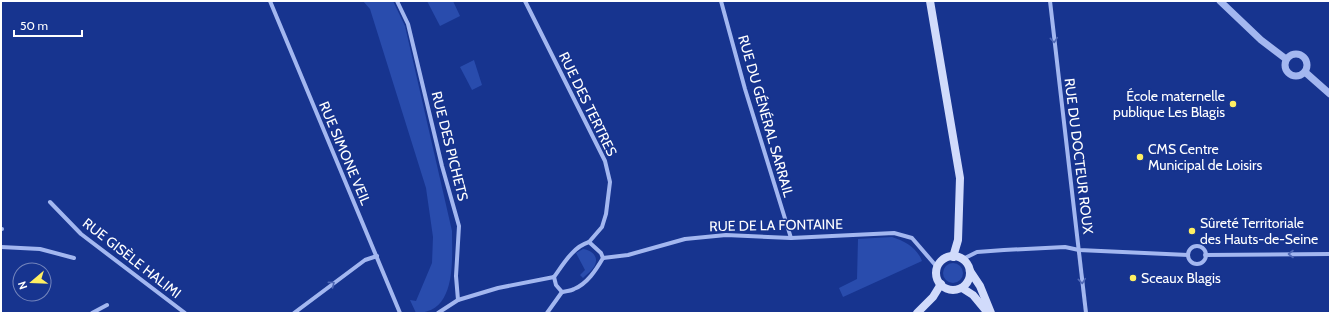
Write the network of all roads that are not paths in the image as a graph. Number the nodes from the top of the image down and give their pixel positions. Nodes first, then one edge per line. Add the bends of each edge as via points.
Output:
1 (270, 1) edge
2 (397, 1) edge
3 (525, 1) edge
4 (721, 1) edge
5 (930, 1) edge
6 (1050, 1) edge
7 (1220, 1) edge
8 (1286, 59) junction
9 (1305, 72) junction
10 (1330, 94) edge
11 (50, 202) dead end
12 (790, 238) junction
13 (589, 242) junction
14 (1, 247) edge
15 (1079, 250) junction
16 (1330, 254) edge
17 (1188, 255) junction
18 (1205, 255) junction
19 (377, 256) junction
20 (953, 257) junction
21 (74, 258) dead end
22 (603, 258) junction
23 (963, 259) junction
24 (938, 267) junction
25 (970, 271) junction
26 (554, 277) junction
27 (941, 284) junction
28 (962, 288) junction
29 (562, 292) junction
30 (458, 300) junction
31 (107, 305) dead end
32 (92, 313) edge
33 (185, 313) edge
34 (294, 313) edge
35 (400, 313) edge
36 (438, 313) edge
37 (547, 313) edge
38 (917, 313) edge
39 (988, 313) edge
40 (991, 313) edge
41 (1086, 313) edge

1 - 19 street, RUE SIMONE VEIL
2 - 30 street, RUE DES PICHETS via 408,24 459,226 456,276
3 - 13 street, RUE DES TERTRES via 605,162 610,182 606,214 602,227
4 - 12 street, RUE DU GÉNÉRAL SARRAIL
5 - 20 main road via 960,178 958,240
6 -> 15 street, RUE DU DOCTEUR ROUX
7 - 8 street via 1261,40
8 - 9 street via 1286,70 1292,75 1299,76
8 - 9 street via 1292,54 1302,55 1307,61
9 - 10 street
11 - 33 street, RUE GISÈLE HALIMI via 81,234
12 - 22 street, RUE DE LA FONTAINE via 726,235 685,239
12 - 24 street, RUE DE LA FONTAINE via 894,233 912,238
13 - 22 street via 602,253
13 - 26 street, RUE DES TERTRES via 581,244
14 - 21 street via 40,249
15 - 17 street
15 - 23 street via 1065,247 977,252
15 -> 41 street, RUE DU DOCTEUR ROUX
16 -> 18 street
17 - 18 street via 1189,260 1195,263 1202,262
17 - 18 street via 1191,248 1198,246 1203,249
34 -> 19 street via 365,260
19 - 35 street, RUE SIMONE VEIL
20 - 23 main road
20 - 24 main road via 947,258
22 - 29 street via 584,283
23 - 25 main road
24 - 27 main road
25 - 28 main road via 966,286
25 - 40 main road via 980,286
26 - 29 street
26 - 30 street via 498,288
27 - 28 main road via 948,289
27 - 38 main road via 933,297
28 - 39 main road via 973,295
29 - 37 street
30 - 36 street
31 - 32 street

